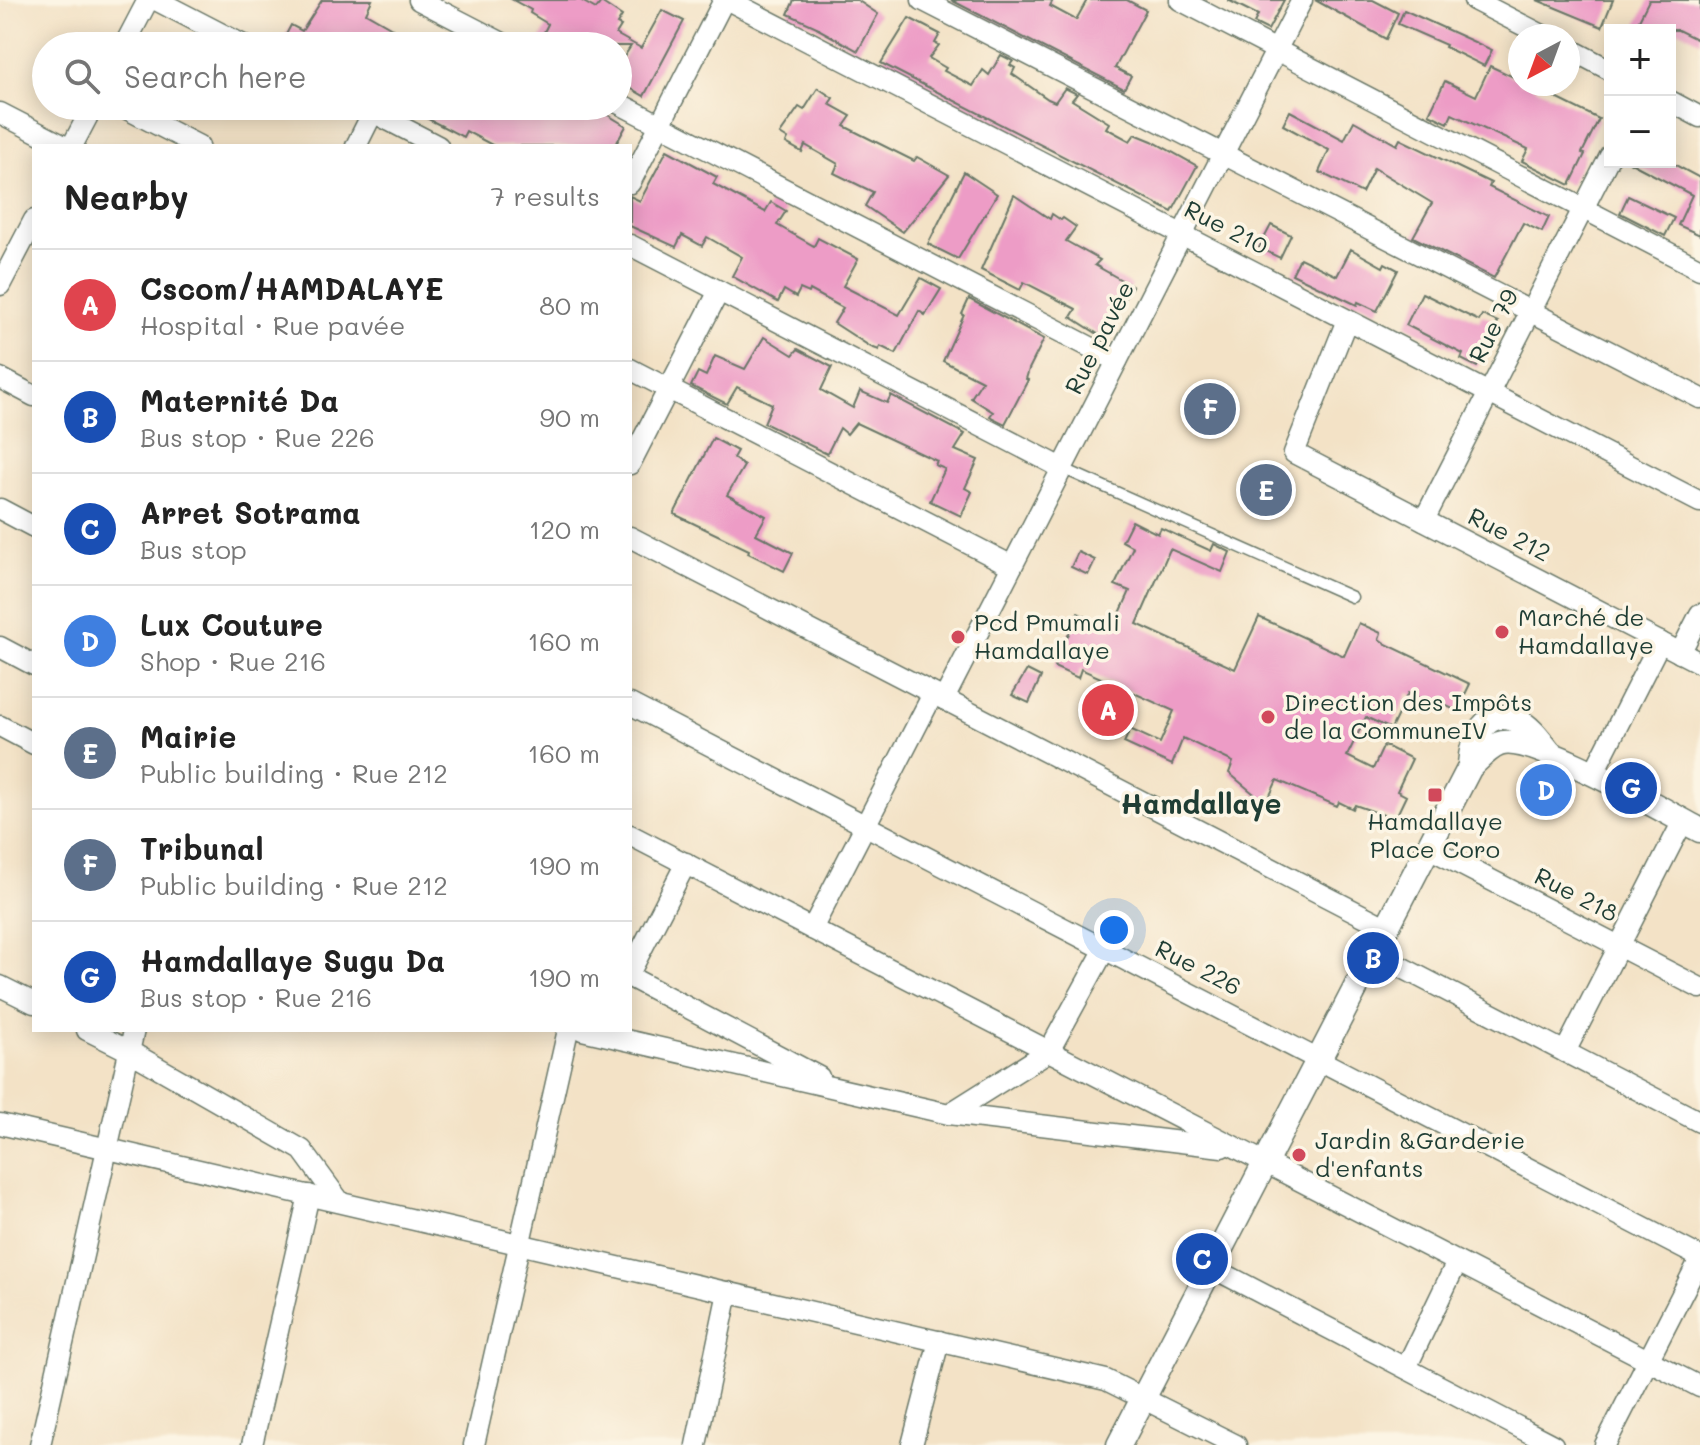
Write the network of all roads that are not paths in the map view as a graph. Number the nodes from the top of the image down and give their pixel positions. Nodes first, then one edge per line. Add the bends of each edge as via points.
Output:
1 (148, 0) edge
2 (156, 0) edge
3 (419, 0) edge
4 (726, 0) edge
5 (922, 0) edge
6 (1180, 0) edge
7 (1302, 0) edge
8 (1474, 0) edge
9 (950, 6) edge
10 (1521, 24) edge
11 (131, 32) edge
12 (218, 32) edge
13 (481, 32) edge
14 (1277, 50) junction
15 (1580, 54) edge
16 (1604, 67) edge
17 (1676, 104) edge
18 (632, 110) edge
19 (0, 113) edge
20 (1700, 117) edge
21 (86, 120) edge
22 (148, 120) edge
23 (364, 120) edge
24 (388, 120) edge
25 (660, 124) junction
26 (60, 144) edge
27 (73, 144) edge
28 (195, 144) edge
29 (357, 144) edge
30 (434, 144) edge
31 (1223, 154) junction
32 (1604, 168) edge
33 (632, 179) edge
34 (1583, 209) junction
35 (32, 227) edge
36 (1182, 235) junction
37 (632, 246) edge
38 (1700, 269) edge
39 (0, 285) edge
40 (719, 291) junction
41 (1530, 312) junction
42 (1347, 320) junction
43 (1117, 361) junction
44 (632, 370) edge
45 (0, 378) edge
46 (669, 389) junction
47 (1489, 393) junction
48 (32, 395) edge
49 (1700, 398) edge
50 (632, 460) edge
51 (1062, 468) junction
52 (1700, 502) edge
53 (0, 509) edge
54 (1424, 520) junction
55 (32, 526) edge
56 (632, 538) edge
57 (1012, 566) junction
58 (1352, 597) dead end
59 (1700, 614) edge
60 (1660, 642) junction
61 (0, 647) edge
62 (1680, 653) junction
63 (1700, 663) edge
64 (32, 664) edge
65 (938, 696) junction
66 (632, 705) edge
67 (0, 726) edge
68 (32, 743) edge
69 (1593, 774) junction
70 (865, 825) junction
71 (1692, 826) edge
72 (632, 836) edge
73 (1429, 848) junction
74 (686, 863) junction
75 (1387, 928) junction
76 (812, 929) junction
77 (1620, 946) junction
78 (1105, 949) junction
79 (1374, 953) junction
80 (632, 971) edge
81 (632, 976) edge
82 (0, 986) edge
83 (1700, 988) edge
84 (32, 1002) edge
85 (91, 1032) edge
86 (134, 1032) edge
87 (568, 1032) edge
88 (591, 1032) edge
89 (129, 1051) junction
90 (1049, 1051) junction
91 (1565, 1052) junction
92 (1318, 1059) junction
93 (844, 1090) junction
94 (949, 1114) junction
95 (1700, 1122) edge
96 (0, 1124) edge
97 (107, 1149) junction
98 (1238, 1149) junction
99 (1264, 1162) junction
100 (309, 1195) junction
101 (340, 1202) junction
102 (520, 1244) junction
103 (1700, 1258) edge
104 (1457, 1262) junction
105 (1209, 1266) junction
106 (728, 1292) junction
107 (939, 1341) junction
108 (1648, 1361) junction
109 (1406, 1368) junction
110 (1700, 1387) edge
111 (1142, 1398) junction
112 (40, 1445) edge
113 (252, 1445) edge
114 (474, 1445) edge
115 (696, 1445) edge
116 (912, 1445) edge
117 (1119, 1445) edge
118 (1236, 1445) edge
119 (1553, 1445) edge
120 (1605, 1445) edge

1 - 11 street
2 - 12 street
3 - 13 street
4 - 25 street
4 - 36 street, Rue 210
5 - 9 street
6 - 14 street
7 - 14 street, Rue pavée
8 - 10 street
9 - 31 street
14 - 31 street, Rue pavée
14 - 34 street
15 - 16 street
17 - 20 street
18 - 25 street
19 - 26 street
21 - 27 street
22 - 28 street
23 - 29 street
24 - 30 street
25 - 33 street
25 - 43 street
31 - 36 street, Rue pavée
31 - 41 street
32 - 34 street, Rue 79
34 - 38 street
34 - 41 street, Rue 79
35 - 39 street
36 - 42 street, Rue 210
36 - 43 street, Rue pavée
37 - 40 street
40 - 46 street
40 - 51 street
41 - 47 street, Rue 79
41 - 49 street
42 - 47 street, Rue 210
42 - 54 street, Rue 212 via 1294,453
43 - 51 street, Rue pavée
44 - 46 street
45 - 48 street
46 - 50 street
46 - 57 street
47 - 52 street, Rue 210
47 - 54 street, Rue 79
51 - 57 street, Rue pavée
51 - 58 lane
53 - 55 street
54 - 60 street, Rue 212
56 - 65 street
57 - 65 street, Rue pavée
59 - 62 street
60 - 62 street, Rue 212
60 - 69 street
61 - 64 street
62 - 63 street, Rue 212
65 - 70 street, Rue pavée
65 - 75 street
66 - 70 street, Rue 226
67 - 68 street
69 - 71 street
69 - 73 street via 1550,753 1498,744 1470,767
70 - 76 street, Rue pavée
70 - 78 street, Rue 226
71 - 77 street
72 - 74 street
73 - 75 street
73 - 77 street, Rue 218
74 - 76 street
74 - 80 street
75 - 79 street
76 - 90 street
77 - 83 street, Rue 218
77 - 91 street
78 - 90 street
78 - 92 street, Rue 226
79 - 91 street
79 - 92 street
81 - 93 street
82 - 84 street
85 - 89 street
86 - 89 street
87 - 102 street
88 - 93 street
89 - 97 street
89 - 101 street via 302,1150
90 - 94 street
90 - 98 street
91 - 95 street
92 - 99 street
92 - 103 street, Rue 226
93 - 94 street
94 - 98 street
96 - 97 street
97 - 100 street
97 - 112 street
98 - 99 street
99 - 104 street
99 - 105 street
100 - 101 street
100 - 113 street
101 - 102 street
102 - 106 street
102 - 114 street
103 - 108 street
104 - 108 street
104 - 109 street
105 - 109 street
105 - 111 street
106 - 107 street
106 - 115 street
107 - 111 street via 1106,1380
107 - 116 street
108 - 110 street
108 - 120 street
109 - 119 street
111 - 117 street
111 - 118 street

